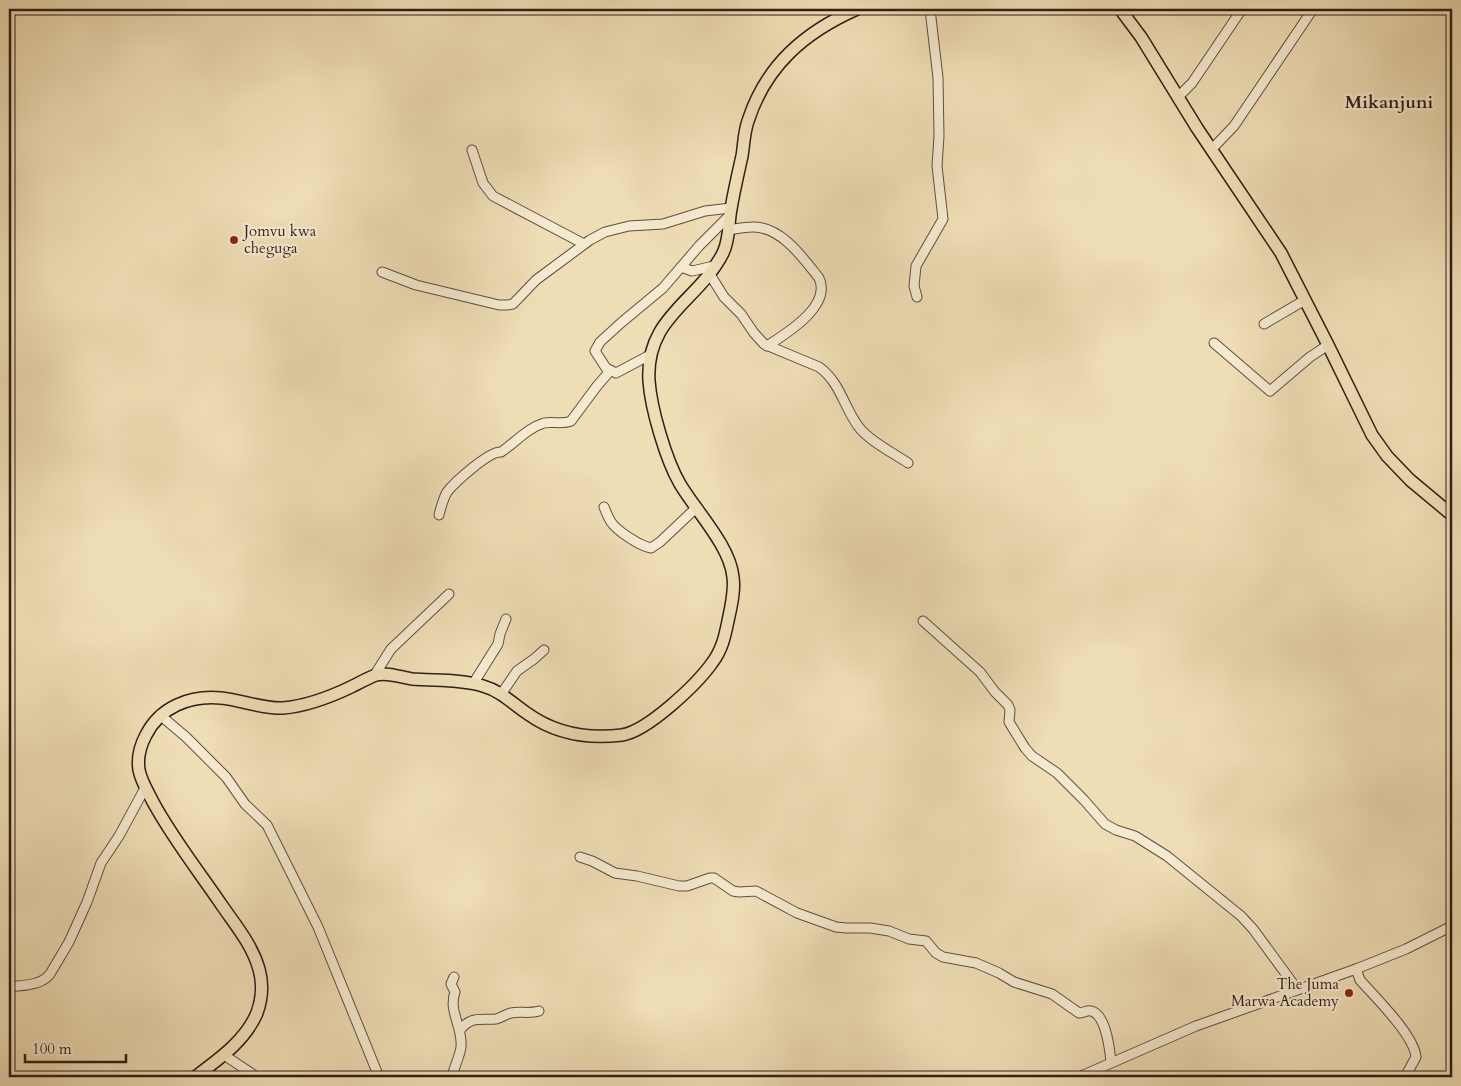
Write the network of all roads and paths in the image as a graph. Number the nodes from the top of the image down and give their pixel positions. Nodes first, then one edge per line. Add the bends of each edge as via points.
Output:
1 (857, 9) edge
2 (930, 9) edge
3 (1120, 9) edge
4 (1242, 9) edge
5 (1313, 9) edge
6 (1178, 97) junction
7 (1212, 149) junction
8 (472, 150) dead end
9 (731, 212) junction
10 (728, 230) junction
11 (584, 244) junction
12 (681, 267) junction
13 (712, 270) junction
14 (382, 272) dead end
15 (917, 298) dead end
16 (1305, 300) junction
17 (1264, 324) dead end
18 (1214, 344) dead end
19 (1328, 345) junction
20 (767, 346) junction
21 (650, 355) junction
22 (610, 371) junction
23 (908, 464) dead end
24 (604, 507) dead end
25 (696, 508) junction
26 (1452, 513) edge
27 (438, 515) dead end
28 (449, 594) dead end
29 (506, 619) dead end
30 (923, 622) dead end
31 (544, 650) dead end
32 (374, 676) junction
33 (473, 684) junction
34 (502, 693) junction
35 (160, 715) junction
36 (145, 788) junction
37 (580, 857) dead end
38 (1452, 926) edge
39 (1356, 969) junction
40 (454, 977) dead end
41 (9, 987) edge
42 (1297, 989) junction
43 (539, 1011) dead end
44 (460, 1030) junction
45 (224, 1055) junction
46 (1111, 1063) junction
47 (195, 1077) edge
48 (258, 1077) edge
49 (379, 1077) edge
50 (452, 1077) edge
51 (1079, 1077) edge
52 (1406, 1077) edge

1 - 9 main road via 824,25 796,46 783,57 763,86 747,123
2 - 15 street via 938,78 937,166 943,219 916,266 914,286
3 - 6 main road
4 - 6 street via 1192,83
5 - 7 street via 1234,126
6 - 7 main road
7 - 16 main road via 1273,240
8 - 11 street via 483,183 493,196
9 - 10 main road
9 - 11 street via 705,211 663,224 616,229
9 - 12 street
10 - 13 main road via 725,248
10 - 20 street via 752,226 782,237 819,278 820,297 805,317
11 - 14 street via 532,283 509,305 416,285
12 - 13 street via 692,271
12 - 22 street via 663,288 598,344 596,354
13 - 20 street via 724,297
13 - 21 main road via 662,326
16 - 17 street
16 - 19 main road
18 - 19 street via 1270,391
19 - 26 main road via 1372,435 1387,456 1410,480
20 - 23 street via 826,372 857,425
21 - 22 street via 618,373
21 - 25 main road via 649,384 666,452
22 - 27 street via 571,422 541,424 501,452 480,461 448,490
24 - 25 street via 616,528 651,548
25 - 34 main road via 730,562 734,589 720,652 692,685 644,727 629,734 609,736 571,734 550,727
28 - 32 street via 391,649
29 - 33 street via 498,644
30 - 42 street via 980,672 1008,705 1009,722 1032,756 1057,773 1105,824 1141,839 1172,859 1241,916
31 - 34 street via 517,670
32 - 33 main road via 388,674
32 - 35 main road via 323,700 286,708 201,698 176,705
33 - 34 main road
35 - 36 main road via 149,729 140,751 139,769
35 - 49 street via 226,777 245,804 267,825 318,927
36 - 41 street via 101,863 87,902 50,974 41,982
36 - 45 main road via 248,943 259,970 261,998 255,1018 242,1038
37 - 46 street via 615,873 679,886 714,878 733,891 756,891 797,913 836,927 890,931 909,939 926,941 936,954 943,957 976,963 1014,982 1052,994 1079,1013 1095,1013 1107,1036
38 - 39 street
39 - 42 street
39 - 52 street via 1360,980 1414,1046 1416,1057
40 - 44 street via 452,1000
42 - 46 street via 1196,1026
43 - 44 street via 466,1022
44 - 50 street via 461,1047
45 - 47 main road
45 - 48 street
46 - 51 street

